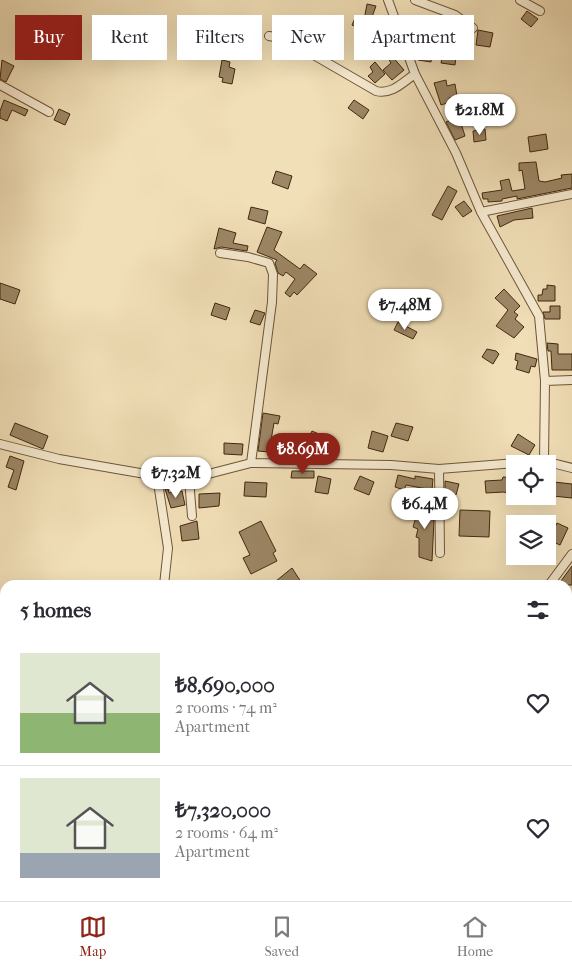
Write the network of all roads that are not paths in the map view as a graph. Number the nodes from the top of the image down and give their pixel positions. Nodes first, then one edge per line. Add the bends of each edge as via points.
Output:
1 (388, 0) edge
2 (415, 0) edge
3 (520, 0) edge
4 (540, 11) dead end
5 (455, 15) edge
6 (269, 36) dead end
7 (415, 74) junction
8 (1, 88) edge
9 (49, 112) dead end
10 (572, 194) edge
11 (481, 212) junction
12 (220, 253) dead end
13 (572, 380) edge
14 (545, 381) junction
15 (0, 444) edge
16 (544, 455) edge
17 (250, 463) junction
18 (506, 464) edge
19 (556, 464) edge
20 (572, 468) edge
21 (439, 469) junction
22 (157, 476) junction
23 (189, 479) junction
24 (192, 516) dead end
25 (440, 553) dead end
26 (572, 554) edge
27 (165, 580) edge
28 (553, 580) edge

1 - 7 street
2 - 5 street
3 - 4 street
6 - 7 street via 286,40 376,91 389,92
7 - 11 street via 456,153
8 - 9 street
10 - 11 street
11 - 14 street via 539,316
12 - 17 street via 268,263 272,274 272,302
13 - 14 street
14 - 16 street
15 - 22 street via 59,459
17 - 21 street
17 - 23 street
18 - 21 street
19 - 20 street
21 - 25 street
22 - 23 street
22 - 27 street via 168,548
23 - 24 street
26 - 28 street

